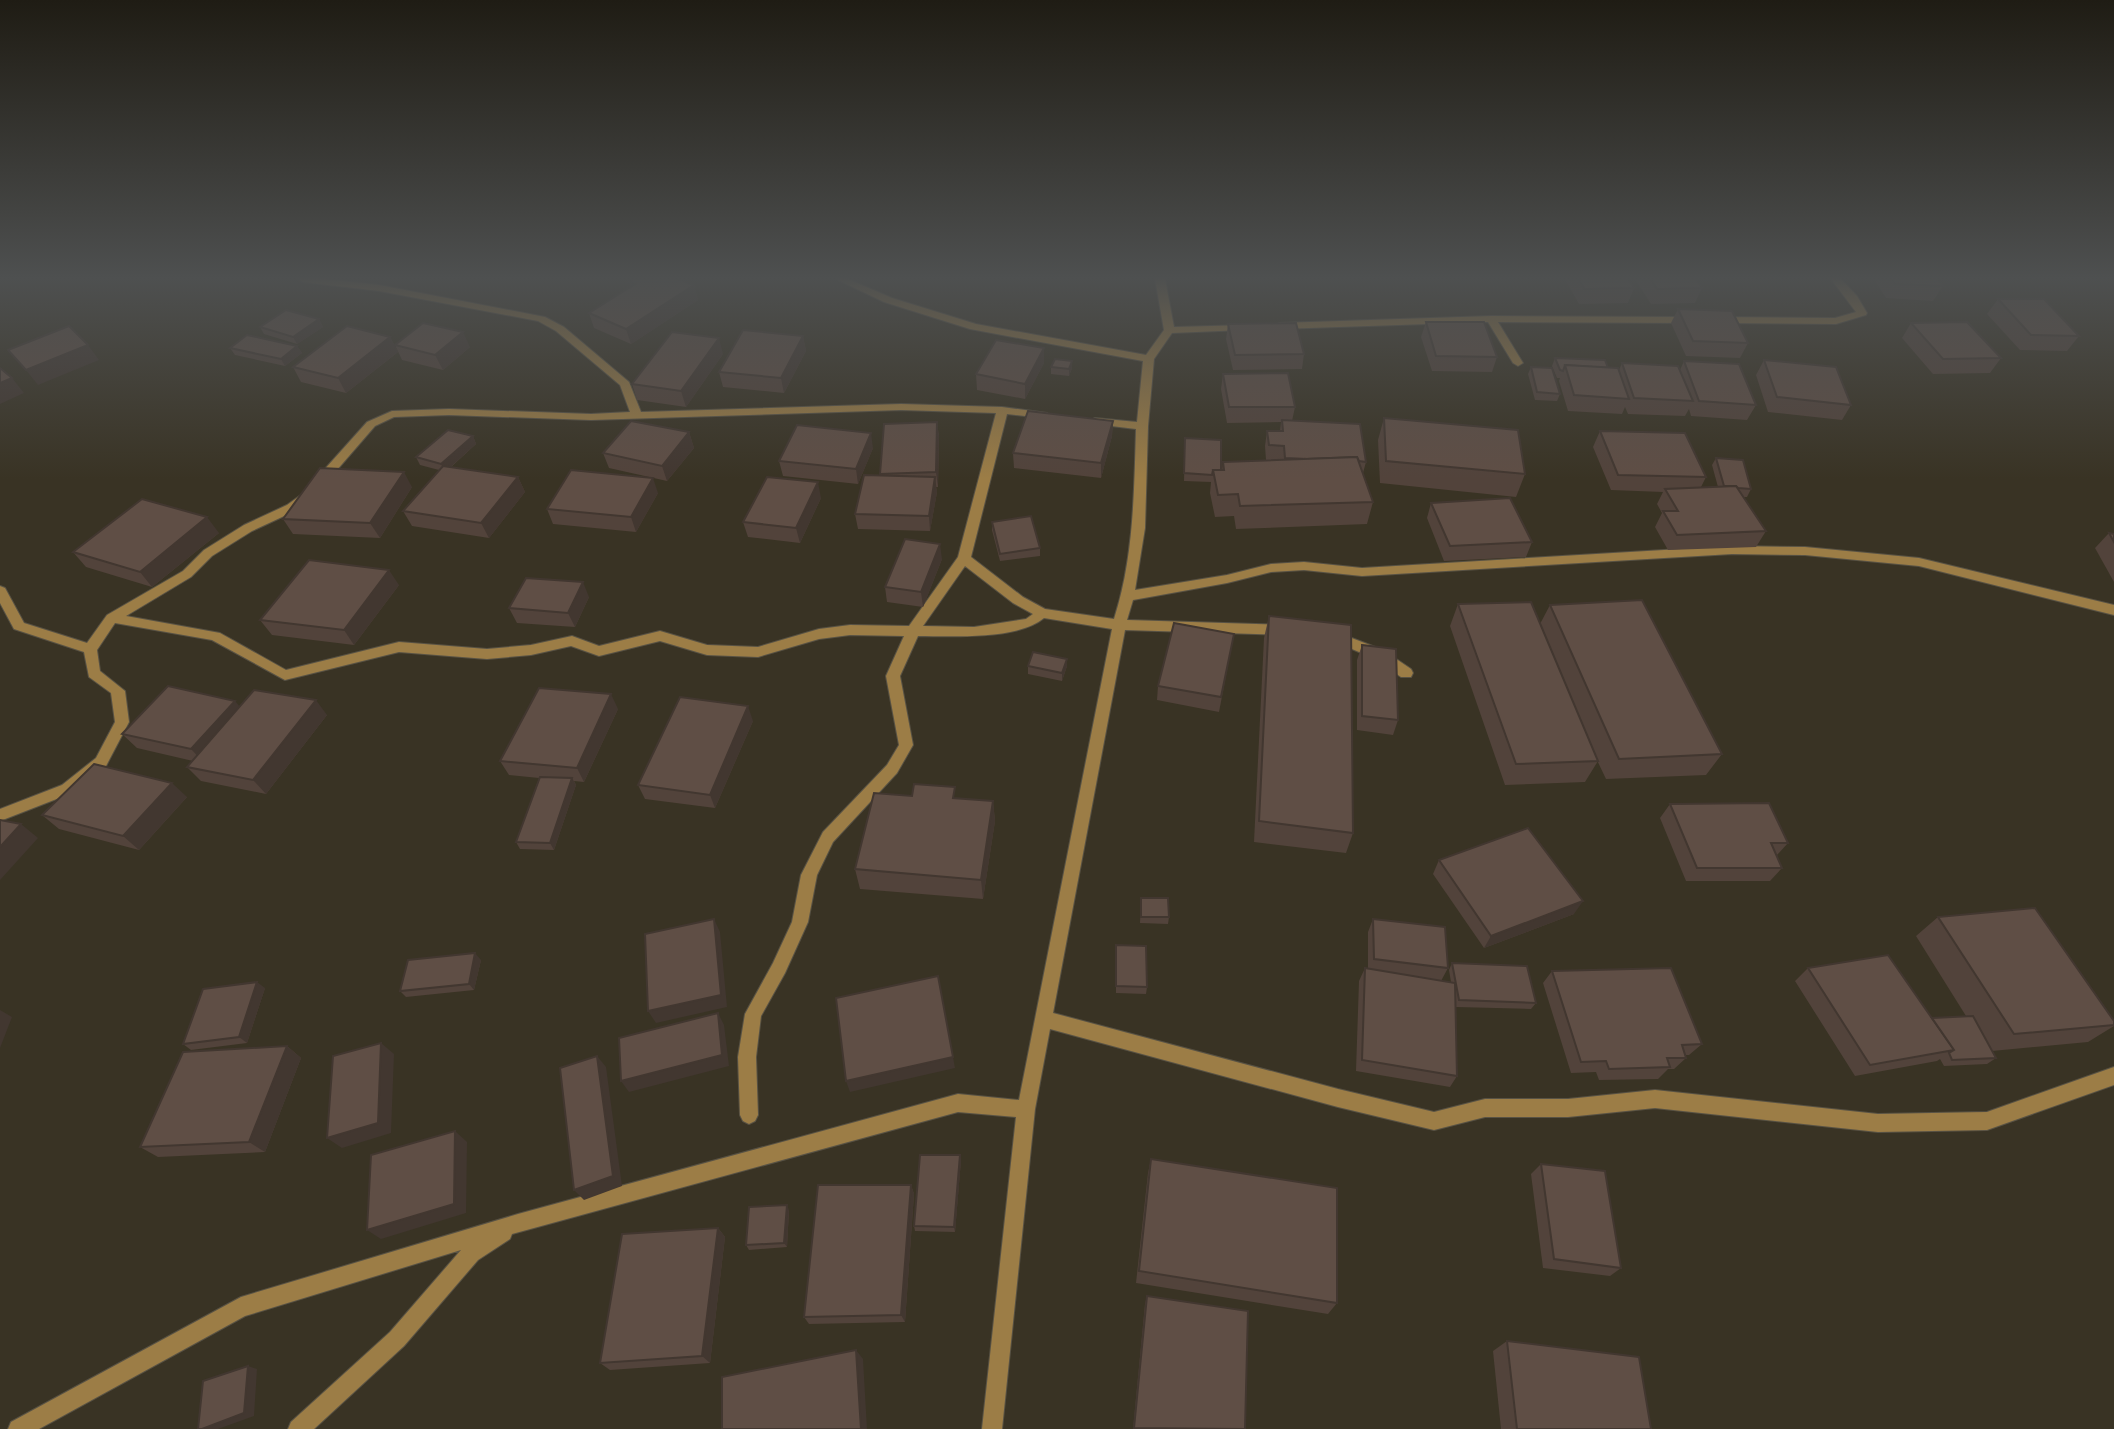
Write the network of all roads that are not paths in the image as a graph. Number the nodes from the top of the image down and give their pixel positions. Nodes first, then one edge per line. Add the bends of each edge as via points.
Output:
1 (581, 346) edge
2 (1076, 346) edge
3 (1158, 346) edge
4 (1507, 346) edge
5 (1149, 359) junction
6 (1518, 363) dead end
7 (1002, 410) junction
8 (637, 416) junction
9 (1053, 416) edge
10 (1078, 419) edge
11 (1142, 426) junction
12 (964, 558) junction
13 (0, 591) edge
14 (1128, 596) junction
15 (2114, 610) edge
16 (1042, 612) junction
17 (112, 618) junction
18 (1119, 625) junction
19 (914, 629) junction
20 (1294, 630) edge
21 (1321, 631) edge
22 (90, 649) junction
23 (1406, 673) dead end
24 (0, 815) edge
25 (1044, 1018) junction
26 (2114, 1076) edge
27 (1026, 1109) junction
28 (750, 1115) dead end
29 (518, 1223) junction
30 (18, 1429) edge
31 (298, 1429) edge
32 (992, 1429) edge

1 - 8 street via 625,384
2 - 5 street
3 - 5 street
4 - 6 street
5 - 11 street
7 - 8 street via 901,407
7 - 9 street
7 - 12 street
8 - 17 street via 393,414 371,424 315,488 291,508 208,553 187,574
10 - 11 street
11 - 14 street via 1139,528
12 - 16 street via 1018,600
12 - 19 street
13 - 22 street via 19,626
14 - 15 street via 1271,568 1362,572 1744,550 1919,562
14 - 18 street
16 - 18 street
16 - 19 street via 1030,623 974,632
17 - 19 street via 215,636 285,675 399,647 487,654 572,641 599,651 660,636 707,650 758,652 819,634
17 - 22 street
18 - 20 street
18 - 25 street
19 - 28 street via 893,676 906,745 892,769 828,837 809,875 800,922 753,1014 747,1057
21 - 23 street via 1378,653
22 - 24 street via 94,673 118,691 122,722 101,762 67,789
25 - 26 street via 1434,1121 1485,1108 1568,1108 1655,1099 1878,1123 1987,1121
25 - 27 street
27 - 29 street via 958,1103
27 - 32 street
29 - 30 street via 241,1307
29 - 31 street via 471,1253 397,1339

